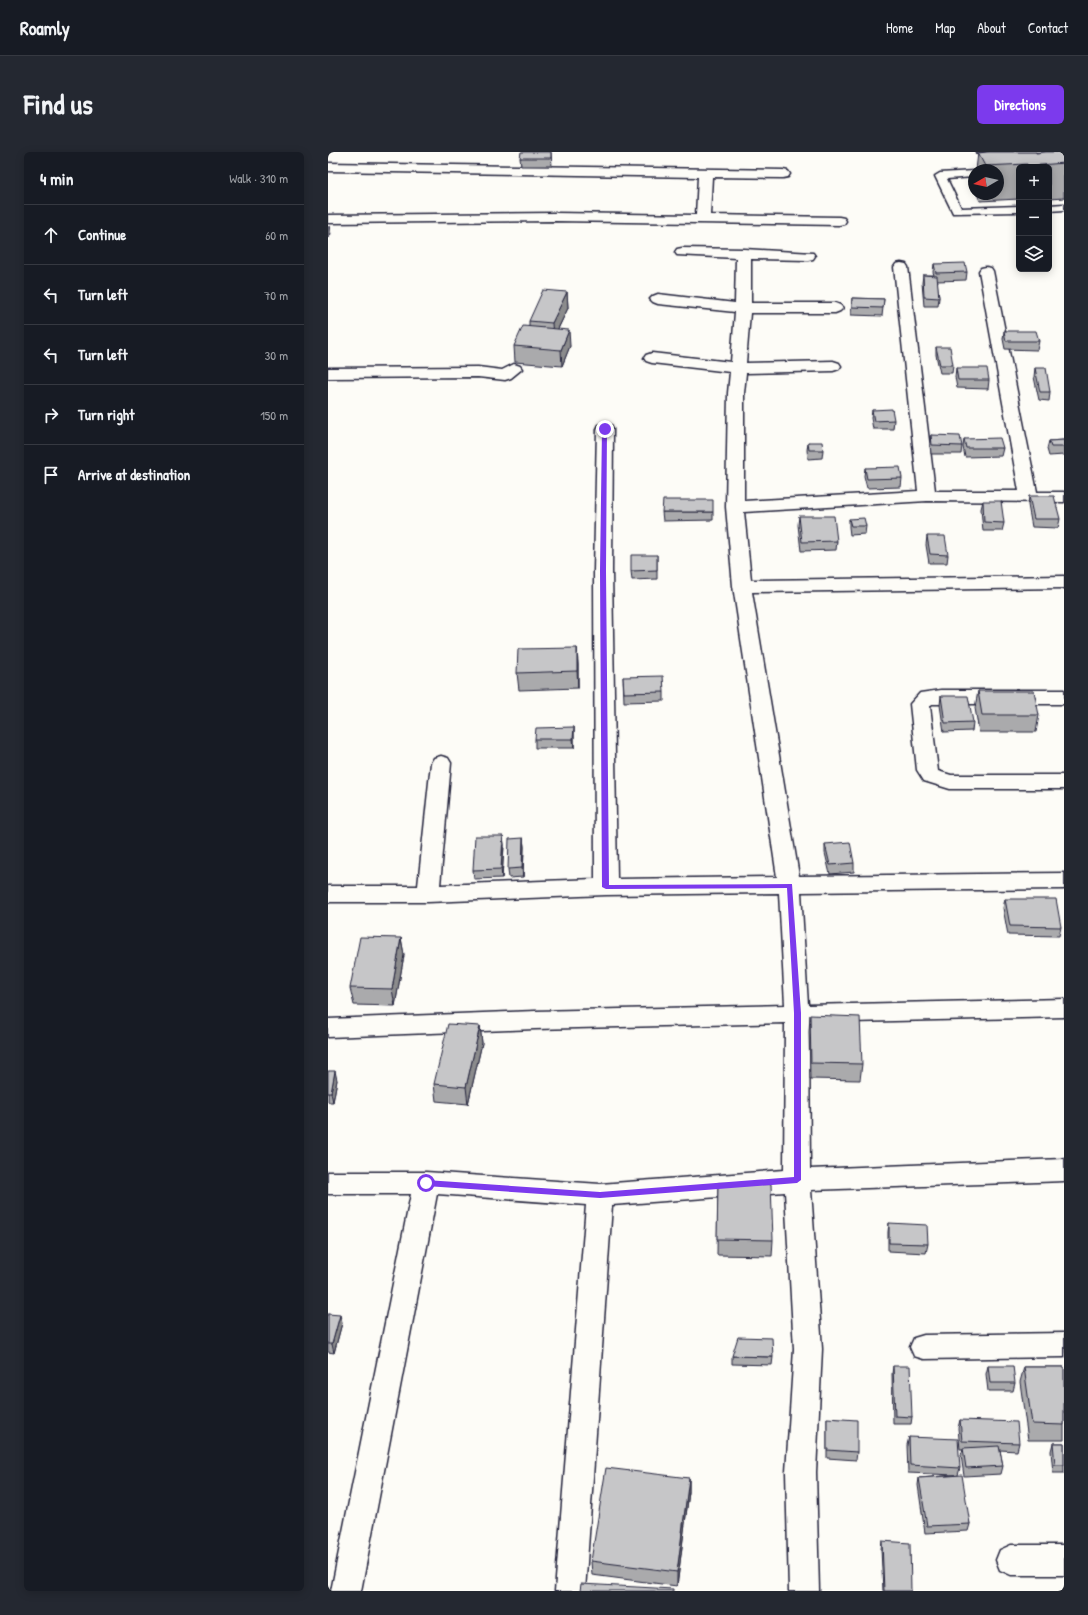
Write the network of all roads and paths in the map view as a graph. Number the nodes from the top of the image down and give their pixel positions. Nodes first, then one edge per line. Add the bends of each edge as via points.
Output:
1 (982, 152) edge
2 (988, 164) edge
3 (328, 167) edge
4 (704, 173) junction
5 (783, 174) dead end
6 (968, 174) edge
7 (1064, 207) edge
8 (1052, 208) edge
9 (1016, 209) edge
10 (328, 219) edge
11 (703, 219) junction
12 (839, 221) dead end
13 (682, 252) dead end
14 (744, 253) junction
15 (808, 256) dead end
16 (901, 267) dead end
17 (986, 272) dead end
18 (658, 299) dead end
19 (743, 308) junction
20 (835, 308) dead end
21 (652, 358) dead end
22 (833, 366) dead end
23 (738, 368) junction
24 (514, 369) dead end
25 (328, 373) edge
26 (605, 429) dead end
27 (927, 496) junction
28 (1029, 497) junction
29 (1064, 497) edge
30 (735, 506) junction
31 (1064, 582) edge
32 (742, 586) junction
33 (1064, 698) edge
34 (441, 764) dead end
35 (1064, 782) edge
36 (1064, 881) edge
37 (790, 886) junction
38 (606, 887) junction
39 (328, 894) edge
40 (428, 894) junction
41 (1064, 1008) edge
42 (797, 1013) junction
43 (328, 1028) edge
44 (1064, 1170) edge
45 (797, 1180) junction
46 (328, 1183) edge
47 (426, 1183) junction
48 (600, 1195) junction
49 (1064, 1345) edge
50 (924, 1347) dead end
51 (1011, 1560) dead end
52 (1064, 1560) edge
53 (346, 1591) edge
54 (570, 1591) edge
55 (804, 1591) edge

1 - 2 lane
3 - 4 street
4 - 5 street
4 - 11 street
6 - 9 lane via 940,176 957,211
7 - 8 lane
10 - 11 street
11 - 12 street
13 - 14 street
14 - 15 street
14 - 19 street
16 - 27 street
17 - 28 street
18 - 19 street
19 - 20 street
19 - 23 street
21 - 23 street
22 - 23 street
23 - 30 street
24 - 25 street via 505,375 478,372
26 - 38 street via 603,578
27 - 28 street
27 - 30 street
28 - 29 street
30 - 32 street
31 - 32 street
32 - 37 street
33 - 35 street via 941,697 927,698 920,704 927,770 931,776 950,782
34 - 40 street
36 - 37 street
37 - 38 street
37 - 42 street
38 - 40 street
39 - 40 street
41 - 42 street
42 - 43 street
42 - 45 street
44 - 45 street
45 - 48 street
45 - 55 street via 808,1349 801,1472
46 - 47 street
47 - 48 street
47 - 53 street
48 - 54 street
49 - 50 street
51 - 52 street

